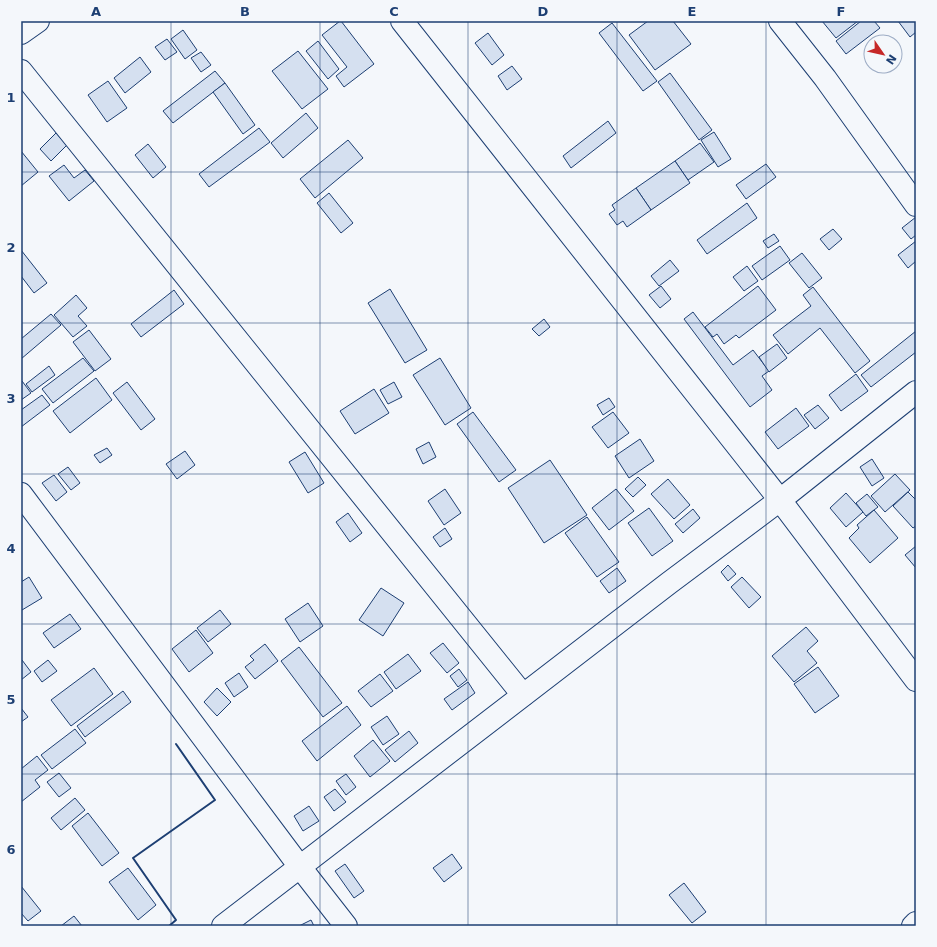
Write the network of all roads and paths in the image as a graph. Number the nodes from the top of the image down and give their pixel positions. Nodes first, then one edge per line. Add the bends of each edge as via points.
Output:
1 (38, 21) edge
2 (402, 21) edge
3 (780, 21) edge
4 (21, 33) edge
5 (21, 71) edge
6 (916, 205) edge
7 (916, 392) edge
8 (21, 494) edge
9 (780, 500) junction
10 (916, 680) edge
11 (523, 695) junction
12 (300, 867) junction
13 (916, 923) edge
14 (223, 926) edge
15 (346, 926) edge
16 (913, 926) edge

1 - 4 street
2 - 9 street
3 - 6 street via 825,78
5 - 11 street
7 - 9 street
8 - 12 street
9 - 10 street
9 - 11 street
11 - 12 street
12 - 14 street
12 - 15 street
13 - 16 street

